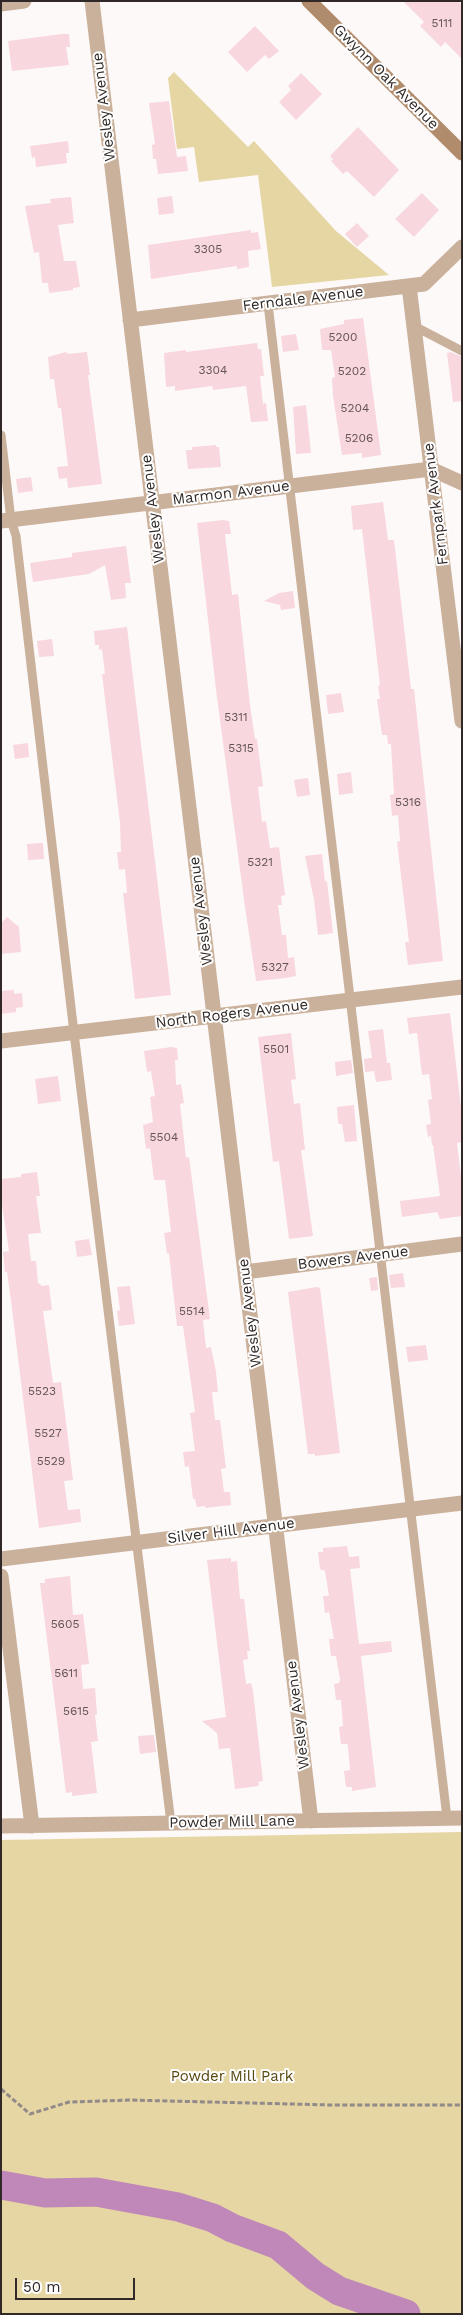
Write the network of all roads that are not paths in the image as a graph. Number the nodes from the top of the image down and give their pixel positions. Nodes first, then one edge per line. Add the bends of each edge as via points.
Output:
1 (24, 1) edge
2 (92, 1) edge
3 (310, 1) edge
4 (1, 4) edge
5 (462, 153) edge
6 (462, 247) edge
7 (409, 286) junction
8 (268, 304) junction
9 (130, 320) junction
10 (414, 326) junction
11 (462, 351) edge
12 (1, 435) edge
13 (431, 469) junction
14 (462, 483) edge
15 (290, 486) junction
16 (152, 503) junction
17 (6, 520) edge
18 (462, 721) edge
19 (462, 987) edge
20 (350, 1000) junction
21 (214, 1017) junction
22 (74, 1033) junction
23 (1, 1041) edge
24 (462, 1244) edge
25 (380, 1254) junction
26 (245, 1272) junction
27 (462, 1503) edge
28 (410, 1509) junction
29 (275, 1525) junction
30 (137, 1542) junction
31 (1, 1559) edge
32 (1, 1576) edge
33 (454, 1818) edge
34 (311, 1821) junction
35 (171, 1823) junction
36 (1, 1826) edge
37 (32, 1826) junction

1 - 4 street
2 - 9 street, Wesley Avenue
3 - 5 main road, Gwynn Oak Avenue
6 - 7 street, Ferndale Avenue via 424,284
7 - 8 street, Ferndale Avenue
7 - 10 street, Fernpark Avenue
8 - 9 street, Ferndale Avenue
8 - 15 lane
9 - 16 street, Wesley Avenue
10 - 11 lane
10 - 13 street, Fernpark Avenue
12 - 17 lane
13 - 14 street
13 - 15 street, Marmon Avenue
13 - 18 street, Fernpark Avenue
15 - 16 street, Marmon Avenue
15 - 20 lane
16 - 17 street, Marmon Avenue
16 - 21 street, Wesley Avenue
17 - 22 lane via 16,536
19 - 20 street, North Rogers Avenue
20 - 21 street, North Rogers Avenue
20 - 25 lane
21 - 22 street, North Rogers Avenue
21 - 26 street, Wesley Avenue
22 - 23 street, North Rogers Avenue
22 - 30 lane
24 - 25 street, Bowers Avenue
25 - 26 street, Bowers Avenue
25 - 28 lane
26 - 29 street, Wesley Avenue
27 - 28 street, Silver Hill Avenue
28 - 29 street, Silver Hill Avenue
28 - 33 lane
29 - 30 street, Silver Hill Avenue
29 - 34 street, Wesley Avenue
30 - 31 street, Silver Hill Avenue
30 - 35 lane
32 - 37 street
33 - 34 street, Powder Mill Lane
34 - 35 street, Powder Mill Lane
35 - 37 street, Powder Mill Lane
36 - 37 street, Powder Mill Lane

